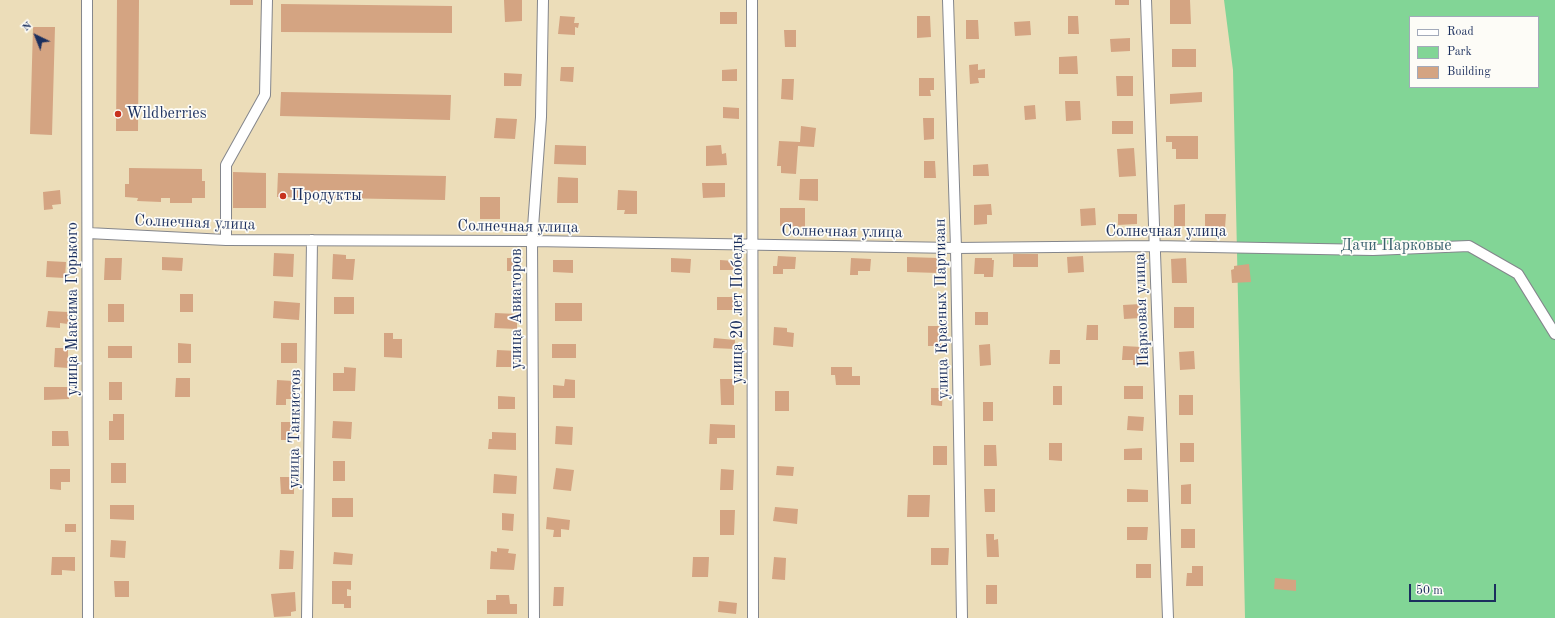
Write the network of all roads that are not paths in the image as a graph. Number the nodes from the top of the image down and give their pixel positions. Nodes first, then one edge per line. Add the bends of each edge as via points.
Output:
1 (87, 0) edge
2 (267, 0) edge
3 (543, 0) edge
4 (752, 0) edge
5 (948, 0) edge
6 (1146, 0) edge
7 (88, 233) junction
8 (226, 240) junction
9 (312, 240) junction
10 (532, 241) junction
11 (753, 246) junction
12 (1154, 246) junction
13 (956, 248) junction
14 (1555, 334) edge
15 (88, 618) edge
16 (308, 618) edge
17 (534, 618) edge
18 (753, 618) edge
19 (962, 618) edge
20 (1168, 618) edge

1 - 7 street, улица Максима Горького
2 - 8 street via 265,95 226,165
3 - 10 street, улица Авиаторов via 541,117
4 - 11 street, улица 20 лет Победы
5 - 13 street, улица Красных Партизан
6 - 12 street, Парковая улица
7 - 8 street, Солнечная улица
7 - 15 street, улица Максима Горького
8 - 9 street, Солнечная улица
9 - 10 street, Солнечная улица
9 - 16 street, улица Танкистов
10 - 11 street, Солнечная улица
10 - 17 street, улица Авиаторов
11 - 13 street, Солнечная улица
11 - 18 street, улица 20 лет Победы
12 - 13 street, Солнечная улица
12 - 14 street, Солнечная улица via 1373,250 1469,246 1518,274
12 - 20 street, Парковая улица
13 - 19 street, улица Красных Партизан

